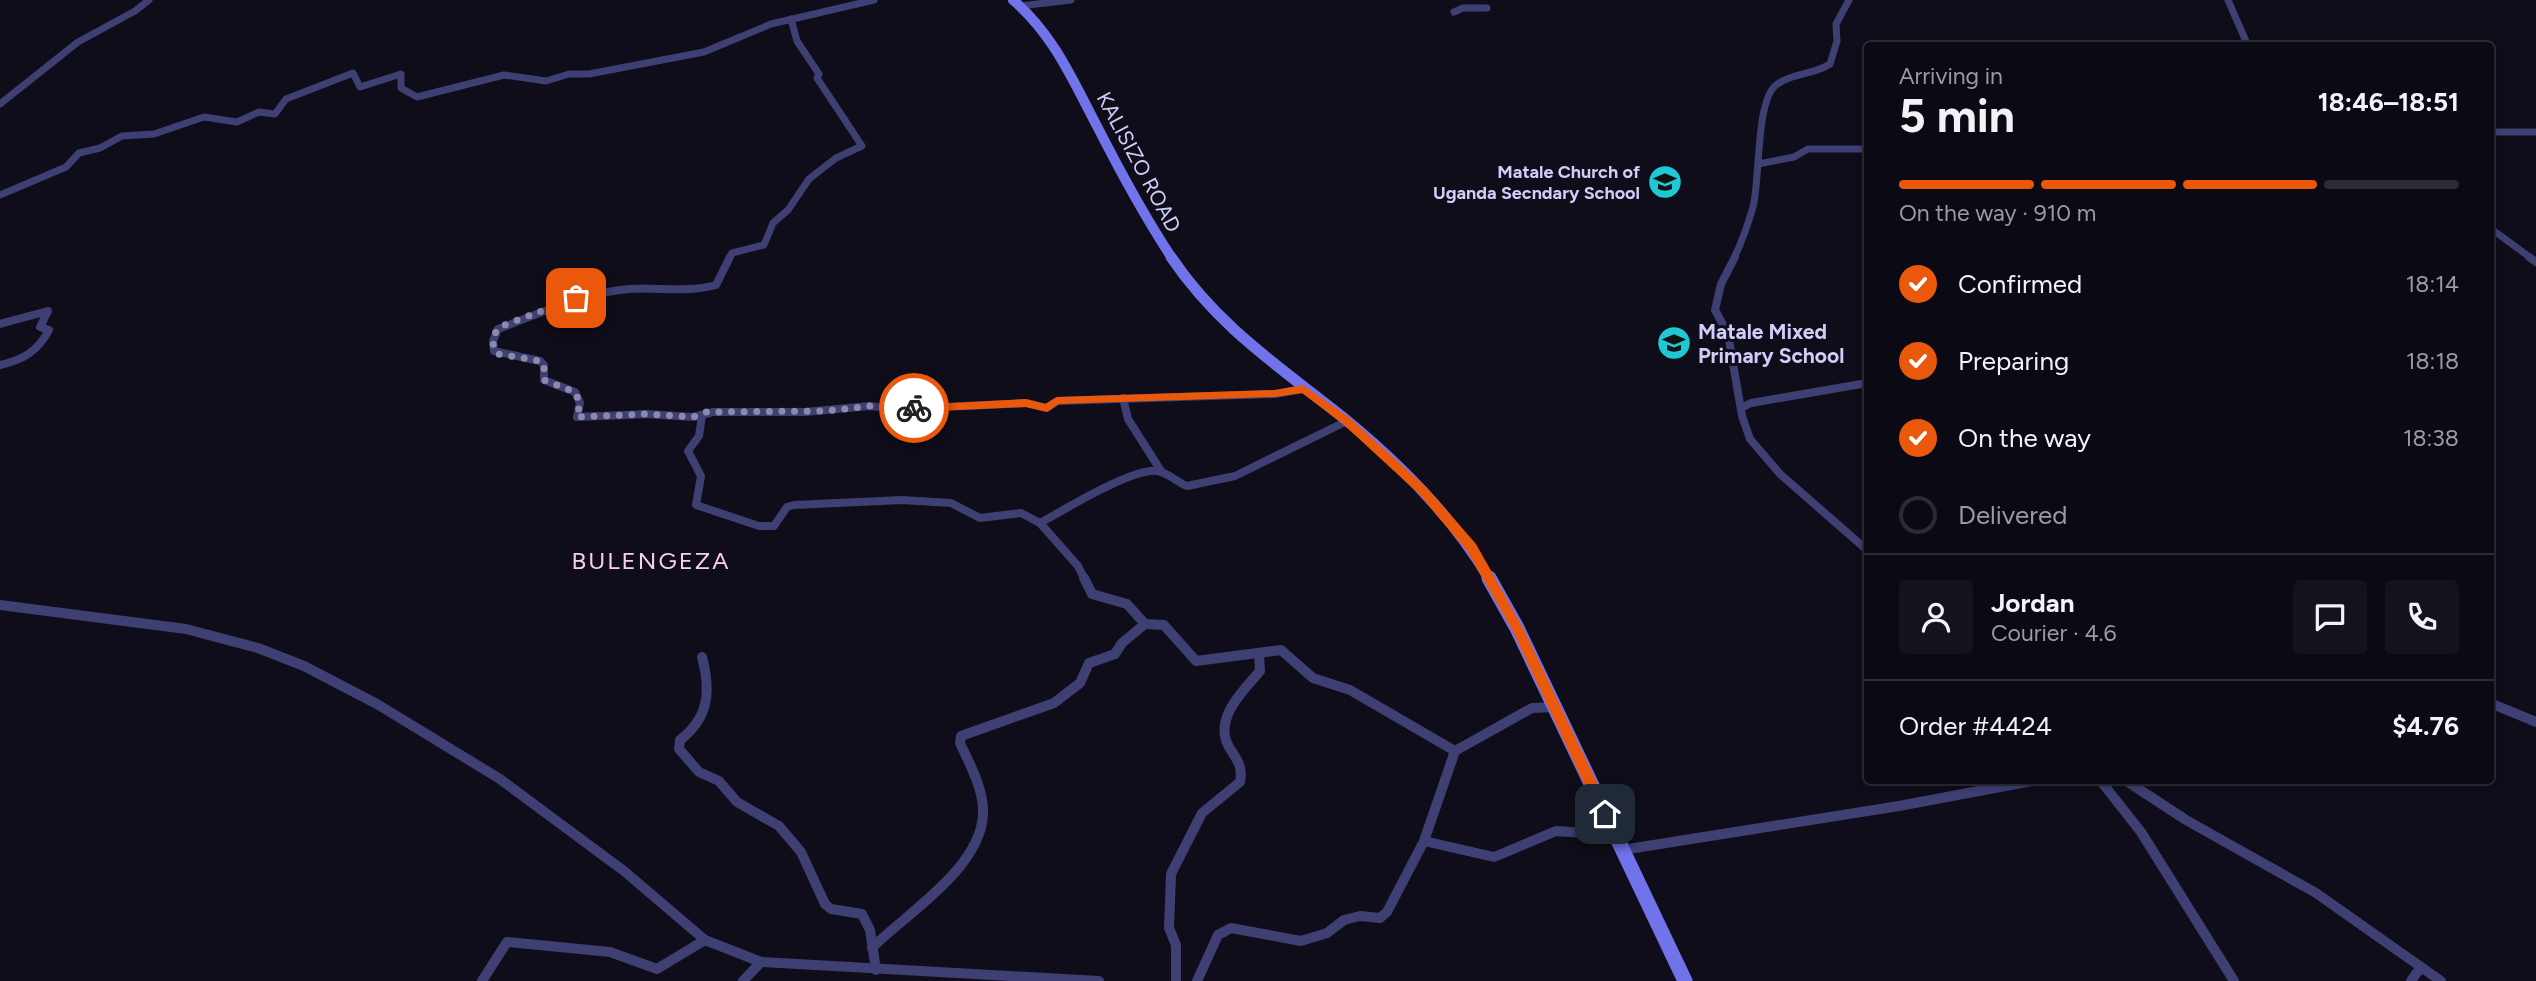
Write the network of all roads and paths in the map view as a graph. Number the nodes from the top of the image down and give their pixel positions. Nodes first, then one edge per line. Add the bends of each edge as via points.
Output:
1 (149, 0) edge
2 (874, 0) edge
3 (1071, 0) edge
4 (1849, 0) edge
5 (2228, 0) edge
6 (1017, 3) edge
7 (1487, 8) dead end
8 (1454, 12) dead end
9 (791, 19) junction
10 (2246, 42) edge
11 (0, 104) edge
12 (2494, 132) edge
13 (2536, 132) edge
14 (1864, 149) edge
15 (1758, 164) junction
16 (0, 195) edge
17 (2494, 231) edge
18 (2536, 262) edge
19 (0, 324) edge
20 (0, 365) edge
21 (1864, 383) edge
22 (1303, 389) junction
23 (1122, 398) junction
24 (1741, 408) junction
25 (702, 415) junction
26 (1347, 421) junction
27 (1161, 471) junction
28 (1040, 523) junction
29 (1864, 547) edge
30 (0, 605) edge
31 (1145, 624) junction
32 (1259, 654) junction
33 (702, 657) dead end
34 (2494, 705) edge
35 (1556, 707) junction
36 (2536, 722) edge
37 (1455, 751) junction
38 (2017, 784) edge
39 (2103, 784) edge
40 (2131, 784) edge
41 (1615, 835) junction
42 (1424, 841) junction
43 (1622, 850) junction
44 (705, 940) junction
45 (872, 948) junction
46 (761, 962) junction
47 (2421, 967) junction
48 (876, 970) junction
49 (482, 981) edge
50 (743, 981) edge
51 (1100, 981) edge
52 (1176, 981) edge
53 (1197, 981) edge
54 (1685, 981) edge
55 (2234, 981) edge
56 (2411, 981) edge
57 (2441, 981) edge

1 - 11 street via 106,24
2 - 9 street
3 - 6 street
4 - 15 street via 1836,24 1838,35 1830,64 1773,88 1759,138
5 - 10 street
6 - 22 street, KALISIZO ROAD via 1055,45 1141,212 1194,289 1242,340
7 - 8 street
9 - 16 street via 704,52 546,81 504,75 417,97 401,88 401,74 360,87 353,73 286,99 275,114 259,112 237,122 204,117 154,134 122,136 79,153 66,167
9 - 25 street via 792,33 813,63 817,78 862,146 809,179 773,223 764,246 732,253 716,285 694,291 631,289 588,295 502,326 493,341 498,354 534,358 544,365 544,380 575,392 580,403 577,417
12 - 13 street
14 - 15 street via 1808,149 1794,157
15 - 24 street via 1753,207 1715,310 1732,351
17 - 18 street
19 - 20 street via 48,311 40,327 49,330 43,343 23,360
21 - 24 street via 1751,402
22 - 23 street via 1275,394
22 - 26 street, KALISIZO ROAD
23 - 25 street via 1057,401 1047,408 1026,403 901,409 869,406
23 - 27 street via 1128,419
24 - 29 street via 1750,439 1765,458
25 - 28 street via 699,436 688,451 699,467 702,486 696,505 759,526 780,522 787,506 902,499 951,503 988,519 1021,513
26 - 27 street via 1235,476 1187,486
26 - 35 street, KALISIZO ROAD via 1430,498 1471,547
27 - 28 street via 1133,475
28 - 31 street via 1078,566 1092,594 1127,604
30 - 44 street via 186,629 304,666 377,704 500,779 624,870
31 - 32 street via 1164,625 1196,661
31 - 45 street via 1115,654 1089,663 1080,682 1054,702 961,736 980,786 985,823 981,838 965,861
32 - 37 street via 1286,653 1313,678 1350,690
32 - 52 street via 1260,671 1233,703 1224,730 1242,762 1240,782 1202,813 1171,874 1169,928 1176,945
33 - 45 street via 709,681 708,705 680,740 679,749 737,802 779,826 801,852 825,904 862,914
34 - 36 street
35 - 37 street via 1532,708
35 - 41 street, KALISIZO ROAD
37 - 42 street
38 - 43 street
39 - 55 street via 2141,832
40 - 47 street via 2306,887
41 - 42 street via 1556,831 1494,857
41 - 43 street, KALISIZO ROAD
42 - 53 street via 1380,918 1344,920 1327,933 1301,941 1231,928 1218,934
43 - 54 street, KALISIZO ROAD
44 - 46 street
44 - 49 street via 657,969 610,952 507,942
45 - 48 street
46 - 48 street
46 - 50 street
47 - 56 street
47 - 57 street
48 - 51 street

